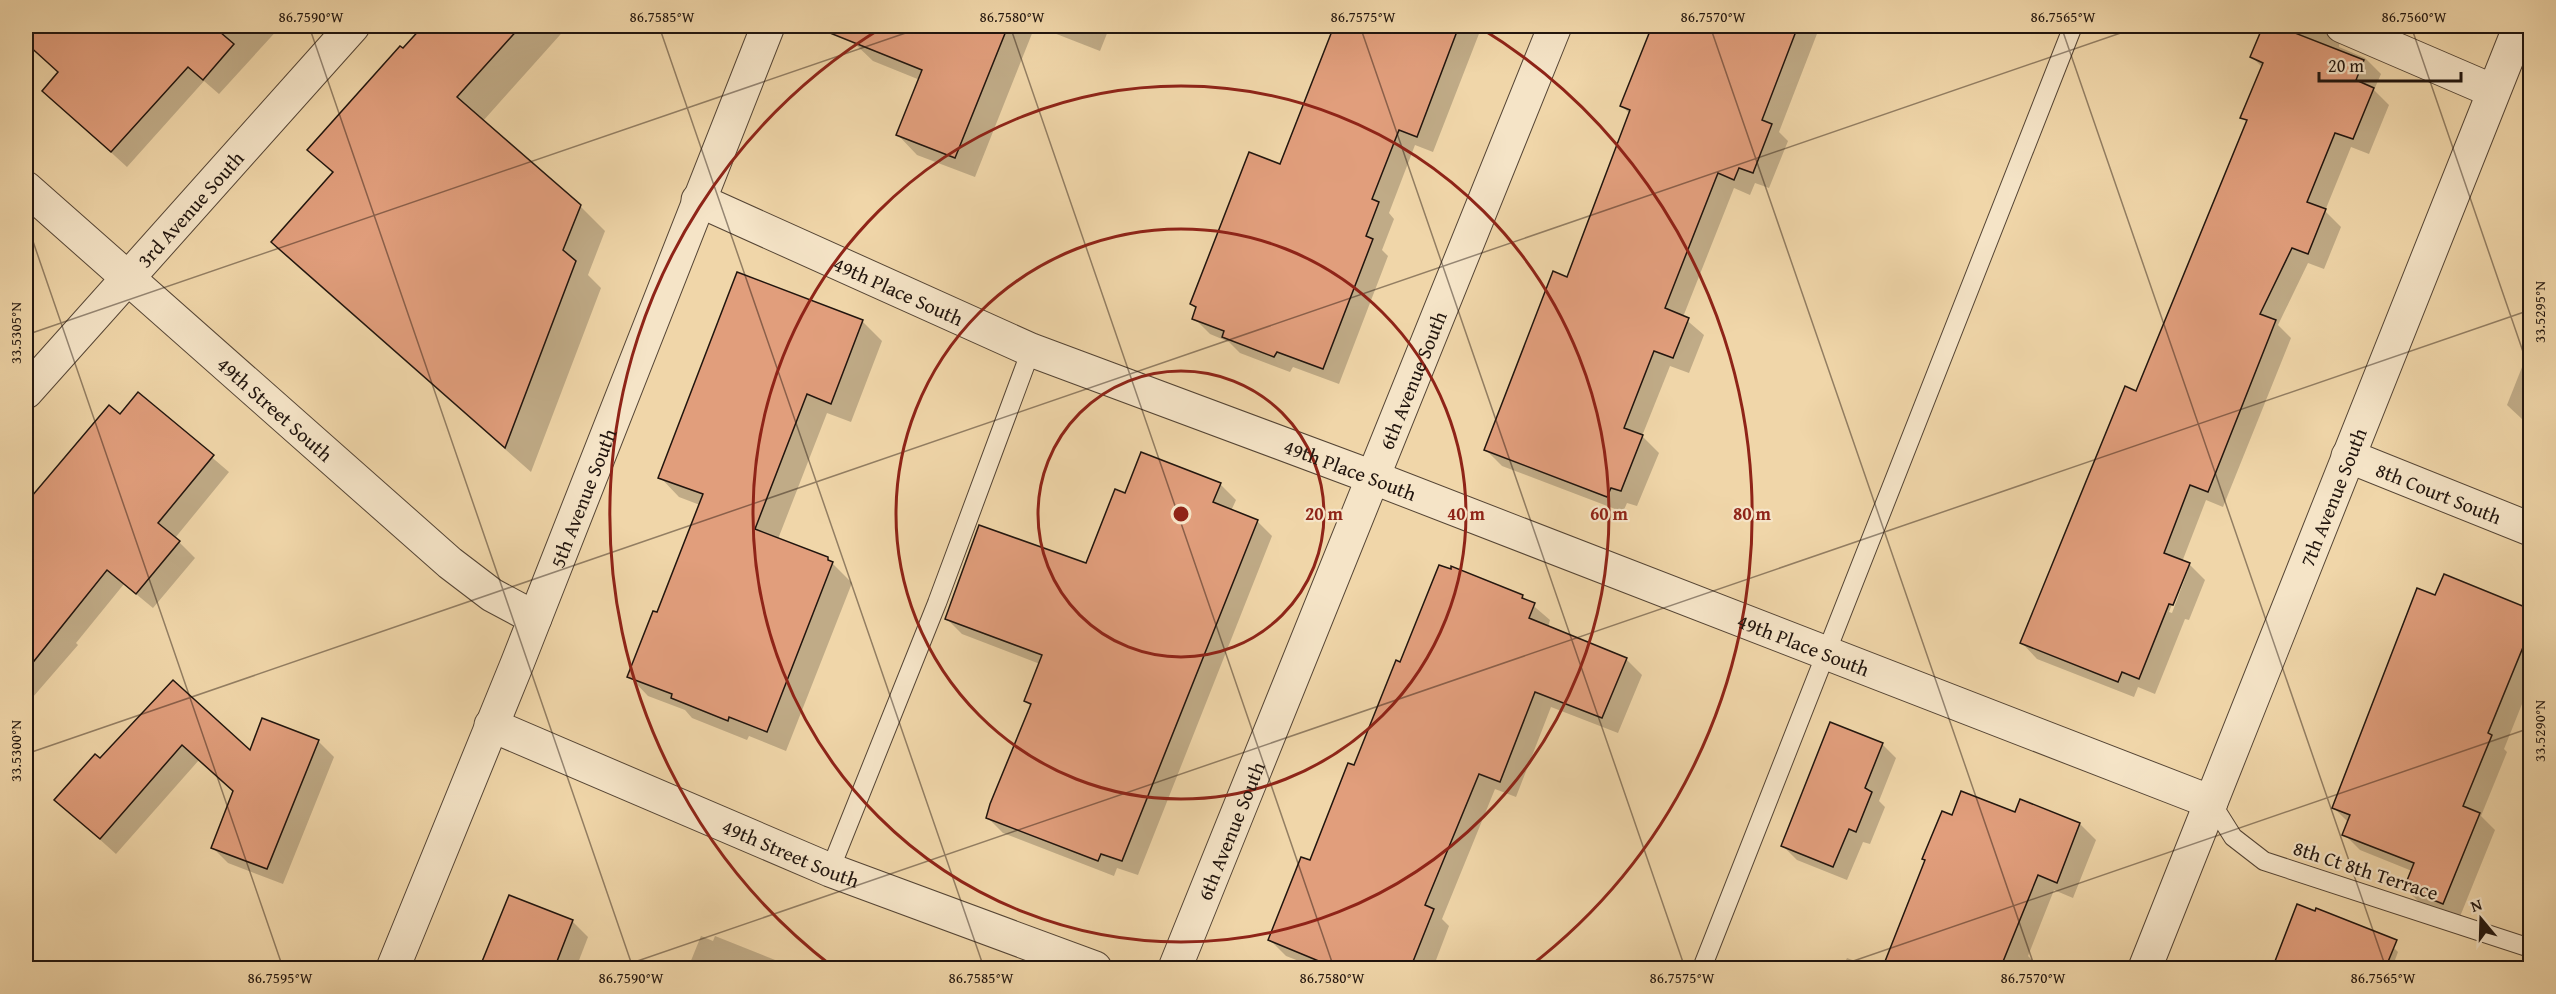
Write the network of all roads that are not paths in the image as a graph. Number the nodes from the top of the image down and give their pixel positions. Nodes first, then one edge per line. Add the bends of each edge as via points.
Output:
1 (353, 26) edge
2 (768, 26) edge
3 (1555, 26) edge
4 (2073, 26) edge
5 (2342, 26) edge
6 (2520, 26) edge
7 (2493, 91) junction
8 (26, 188) edge
9 (698, 200) junction
10 (127, 277) junction
11 (1031, 350) junction
12 (26, 392) edge
13 (2348, 456) junction
14 (1372, 477) junction
15 (2530, 529) edge
16 (535, 618) junction
17 (1826, 653) junction
18 (491, 725) junction
19 (2211, 802) junction
20 (830, 870) junction
21 (2530, 948) edge
22 (393, 969) edge
23 (1095, 969) edge
24 (1175, 969) edge
25 (1702, 969) edge
26 (2145, 969) edge

1 - 10 street, 3rd Avenue South
2 - 9 street, 5th Avenue South
3 - 14 street, 6th Avenue South
4 - 17 lane
5 - 7 street
6 - 7 street, 7th Avenue South
7 - 13 street, 7th Avenue South
8 - 10 street, 49th Street South
9 - 11 street, 49th Place South
9 - 16 street, 5th Avenue South
10 - 12 street, 3rd Avenue South
10 - 16 street, 49th Street South via 470,580
11 - 14 street, 49th Place South
11 - 20 lane via 937,603
13 - 15 street, 8th Court South
13 - 19 street, 7th Avenue South
14 - 17 street, 49th Place South
14 - 24 street, 6th Avenue South
16 - 18 street, 5th Avenue South
17 - 19 street, 49th Place South
17 - 25 lane
18 - 20 street, 49th Street South
18 - 22 street, 5th Avenue South
19 - 21 lane, 8th Ct 8th Terrace via 2233,837 2264,861
19 - 26 street, 7th Avenue South
20 - 23 street, 49th Street South

